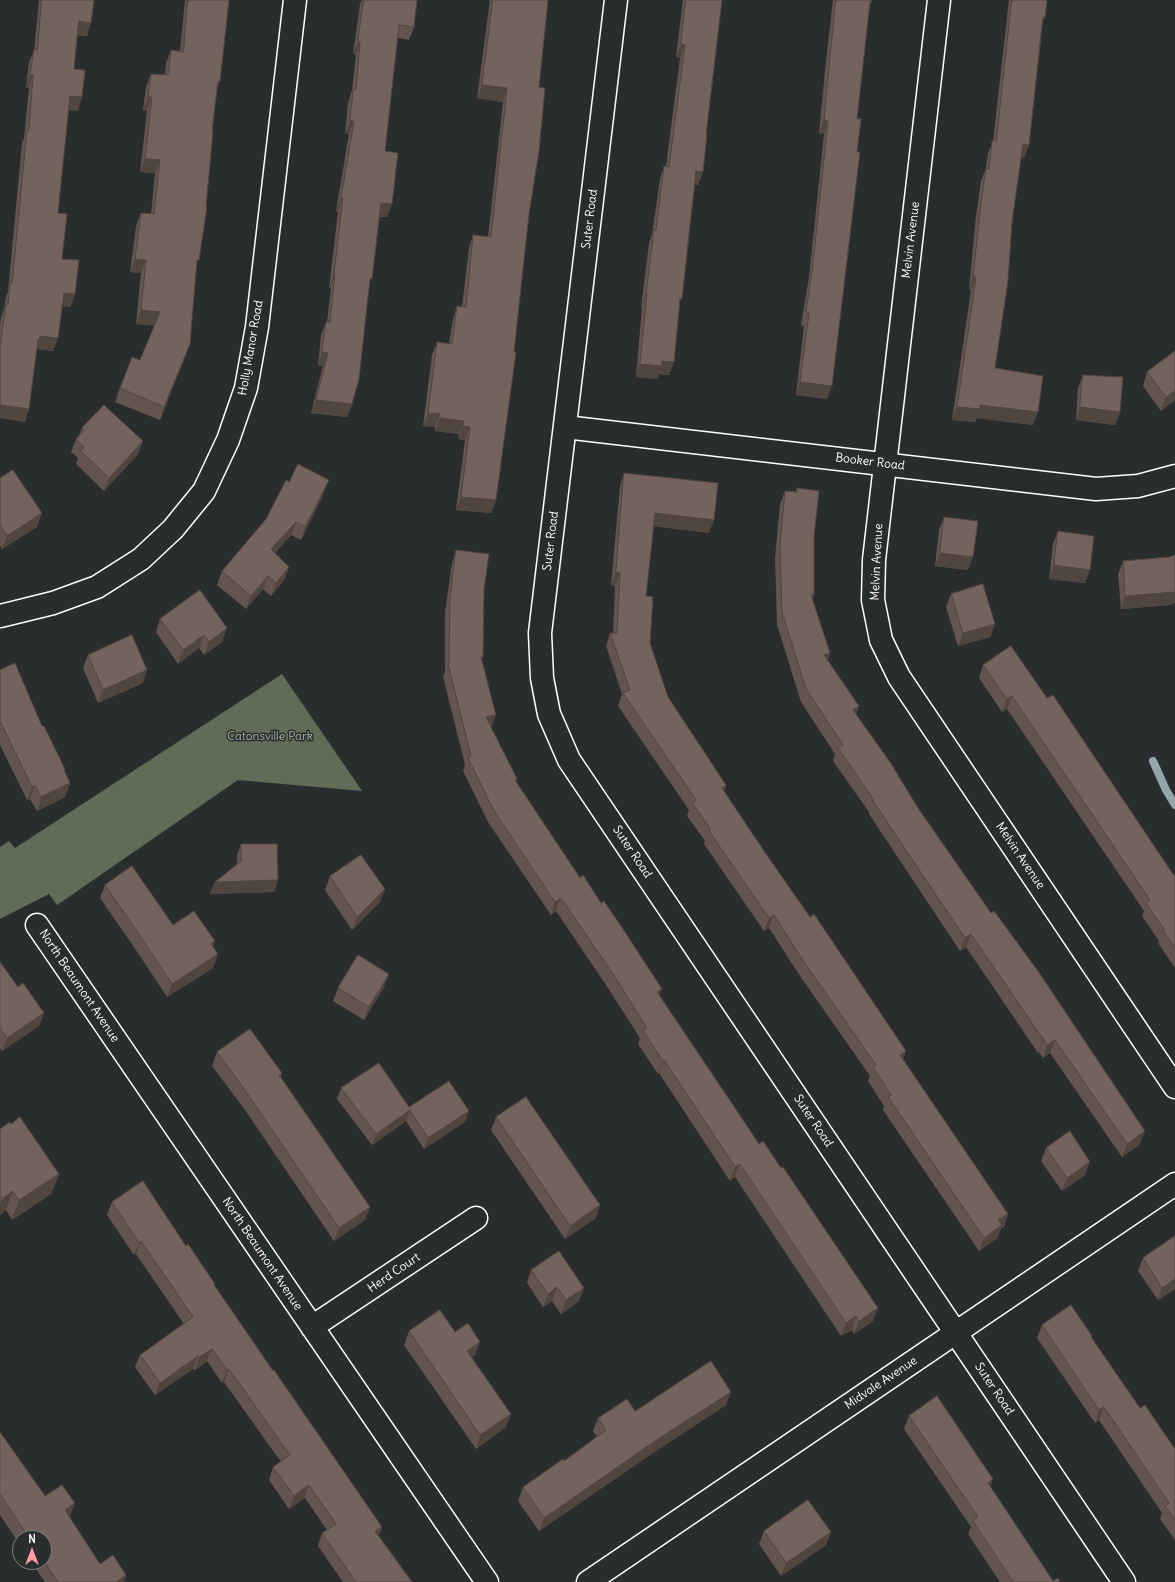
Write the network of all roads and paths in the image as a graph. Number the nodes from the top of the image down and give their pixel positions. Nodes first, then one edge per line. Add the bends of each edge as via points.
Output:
1 (295, 0) edge
2 (616, 0) edge
3 (939, 0) edge
4 (565, 427) junction
5 (885, 463) junction
6 (1175, 476) edge
7 (0, 616) edge
8 (37, 925) dead end
9 (1175, 1087) edge
10 (1175, 1184) edge
11 (476, 1218) dead end
12 (312, 1327) junction
13 (956, 1332) junction
14 (488, 1582) edge
15 (588, 1582) edge
16 (1124, 1582) edge

1 - 7 street, Holly Manor Road via 257,327 246,388 228,440 207,485 173,530 141,559 97,587 53,603
2 - 4 street, Suter Road
3 - 5 street, Melvin Avenue
4 - 5 street, Booker Road
4 - 13 street, Suter Road via 540,633 542,678 549,714 570,760
5 - 6 street, Booker Road via 1096,489 1138,486
5 - 9 street, Melvin Avenue via 874,560 873,600 881,640 899,677
8 - 12 street, North Beaumont Avenue
10 - 13 street, Midvale Avenue
11 - 12 street, Herd Court
12 - 14 street, North Beaumont Avenue
13 - 15 street, Midvale Avenue
13 - 16 street, Suter Road

